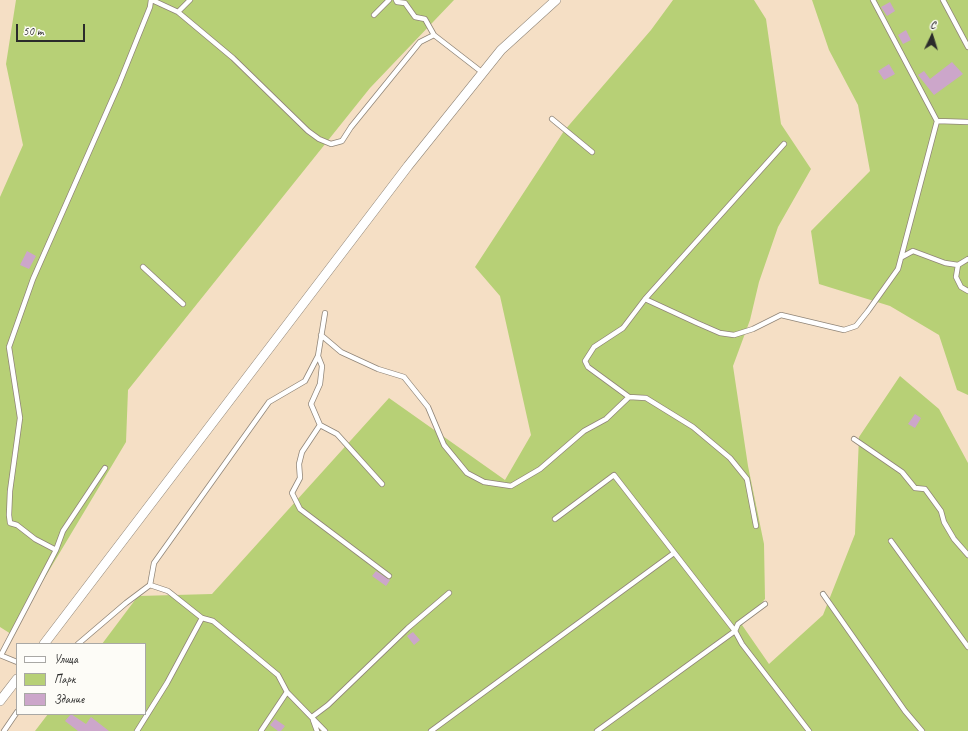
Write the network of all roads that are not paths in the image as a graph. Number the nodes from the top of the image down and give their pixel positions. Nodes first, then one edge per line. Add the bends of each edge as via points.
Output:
1 (152, 0) edge
2 (190, 0) edge
3 (388, 0) edge
4 (396, 0) edge
5 (556, 0) edge
6 (873, 0) edge
7 (943, 0) edge
8 (178, 12) junction
9 (374, 15) dead end
10 (434, 35) junction
11 (968, 47) edge
12 (483, 73) junction
13 (552, 119) dead end
14 (938, 121) junction
15 (968, 122) edge
16 (784, 144) dead end
17 (592, 152) dead end
18 (902, 257) junction
19 (968, 260) edge
20 (958, 265) junction
21 (143, 267) dead end
22 (968, 291) edge
23 (645, 299) junction
24 (184, 304) dead end
25 (325, 313) dead end
26 (321, 335) junction
27 (318, 356) junction
28 (629, 397) junction
29 (320, 425) junction
30 (854, 439) dead end
31 (105, 468) dead end
32 (382, 484) dead end
33 (555, 519) dead end
34 (756, 526) dead end
35 (890, 540) dead end
36 (56, 550) junction
37 (674, 553) junction
38 (968, 555) edge
39 (389, 576) dead end
40 (150, 585) junction
41 (449, 593) dead end
42 (823, 594) dead end
43 (765, 604) dead end
44 (202, 618) junction
45 (735, 631) junction
46 (49, 642) edge
47 (79, 643) edge
48 (968, 647) edge
49 (0, 655) edge
50 (16, 662) edge
51 (16, 680) edge
52 (287, 692) junction
53 (0, 701) edge
54 (16, 713) edge
55 (312, 717) junction
56 (4, 731) edge
57 (137, 731) edge
58 (261, 731) edge
59 (317, 731) edge
60 (325, 731) edge
61 (431, 731) edge
62 (598, 731) edge
63 (809, 731) edge
64 (922, 731) edge

1 - 8 lane
1 - 36 lane via 119,84 34,279 9,347 20,418 10,491 10,523
2 - 8 lane
3 - 9 lane
4 - 10 lane via 405,3 415,17 425,19
5 - 12 street via 501,50
6 - 14 lane
7 - 11 lane
8 - 10 lane via 233,58 308,130 331,144 342,141 420,42
10 - 12 lane
12 - 46 street via 408,166
13 - 17 lane
14 - 15 lane
14 - 18 lane via 911,215
16 - 23 lane
18 - 20 lane via 913,250 945,263
18 - 23 lane via 898,269 868,312 856,326 844,330 781,315 734,335 720,333
19 - 20 lane
20 - 22 lane via 956,277 961,287
21 - 24 lane
23 - 28 lane via 623,328 594,347 585,361 588,367
25 - 26 lane
26 - 27 lane
26 - 28 lane via 341,352 378,370 404,377 428,407 444,445 467,473 484,482 512,486 540,469 584,431 606,419
27 - 29 lane via 322,366 320,384 311,404
27 - 40 lane via 305,381 269,402 154,563
28 - 34 lane via 646,398 693,427 730,458 747,479
29 - 32 lane via 337,434
29 - 39 lane via 302,452 299,464 300,478 292,494 300,509
30 - 38 lane via 902,472 915,488 925,489 941,511 954,539
31 - 36 lane via 63,531
33 - 37 lane via 614,475
35 - 48 lane
36 - 49 lane
37 - 45 lane
37 - 61 lane
40 - 44 lane via 168,591
40 - 47 lane
41 - 55 lane
42 - 64 lane via 905,711
43 - 45 lane via 738,624
44 - 52 lane via 213,621 278,675
44 - 57 lane via 167,683
45 - 62 lane
45 - 63 lane via 742,644
49 - 50 lane
51 - 53 street
52 - 55 lane
52 - 58 lane
54 - 56 lane
55 - 59 lane
55 - 60 lane

